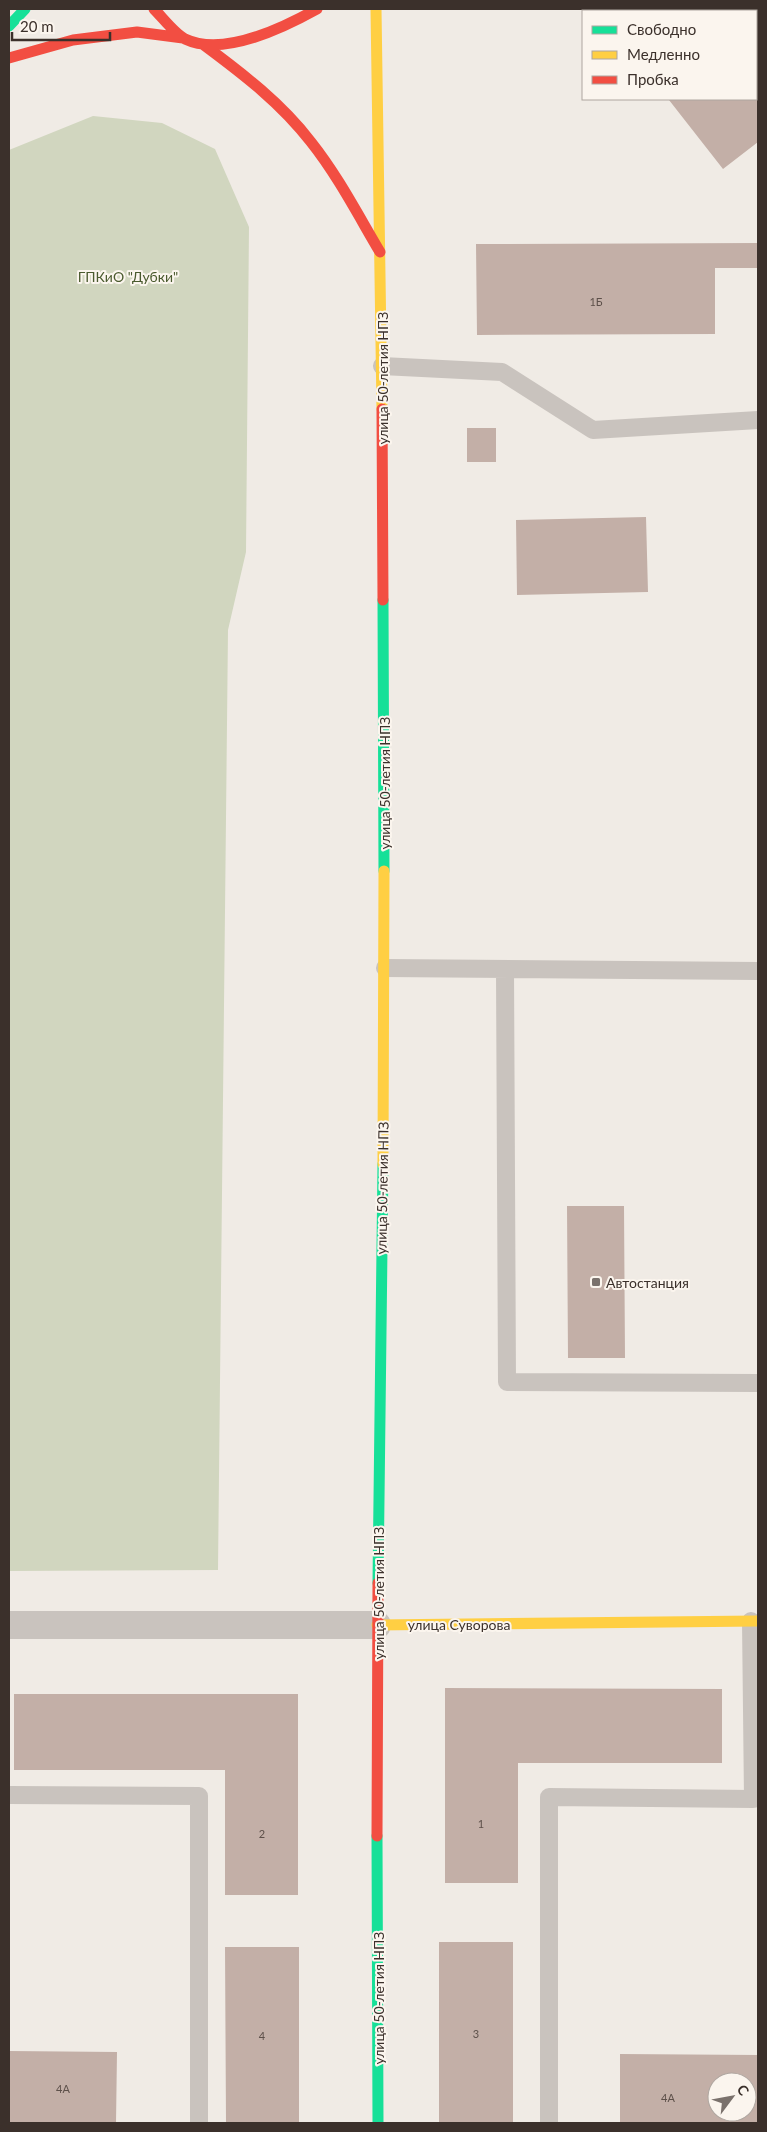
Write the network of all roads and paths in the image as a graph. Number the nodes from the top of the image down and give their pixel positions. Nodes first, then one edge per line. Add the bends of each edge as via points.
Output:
1 (25, 9) edge
2 (154, 9) edge
3 (317, 9) edge
4 (376, 9) edge
5 (9, 26) edge
6 (183, 38) junction
7 (204, 45) junction
8 (9, 58) edge
9 (380, 253) junction
10 (382, 366) junction
11 (758, 420) edge
12 (385, 968) junction
13 (505, 970) junction
14 (758, 971) edge
15 (758, 1383) edge
16 (755, 1621) edge
17 (377, 1624) junction
18 (9, 1625) edge
19 (9, 1795) edge
20 (756, 1799) edge
21 (199, 2123) edge
22 (378, 2123) edge
23 (549, 2123) edge

1 - 5 main road
2 - 6 main road
3 - 7 main road via 250,40
4 - 9 main road, улица 50-летия НПЗ
6 - 7 main road
6 - 8 main road via 137,32 73,40
7 - 9 main road via 252,81 300,127 332,171
9 - 10 main road, улица 50-летия НПЗ
10 - 11 lane via 502,372 593,430
10 - 12 main road, улица 50-летия НПЗ
12 - 13 lane
12 - 17 main road, улица 50-летия НПЗ
13 - 14 lane
13 - 15 lane via 507,1382
16 - 17 main road, улица Суворова
16 - 20 lane
17 - 18 street, улица Суворова
17 - 22 main road, улица 50-летия НПЗ
19 - 21 lane via 199,1796
20 - 23 lane via 549,1798

